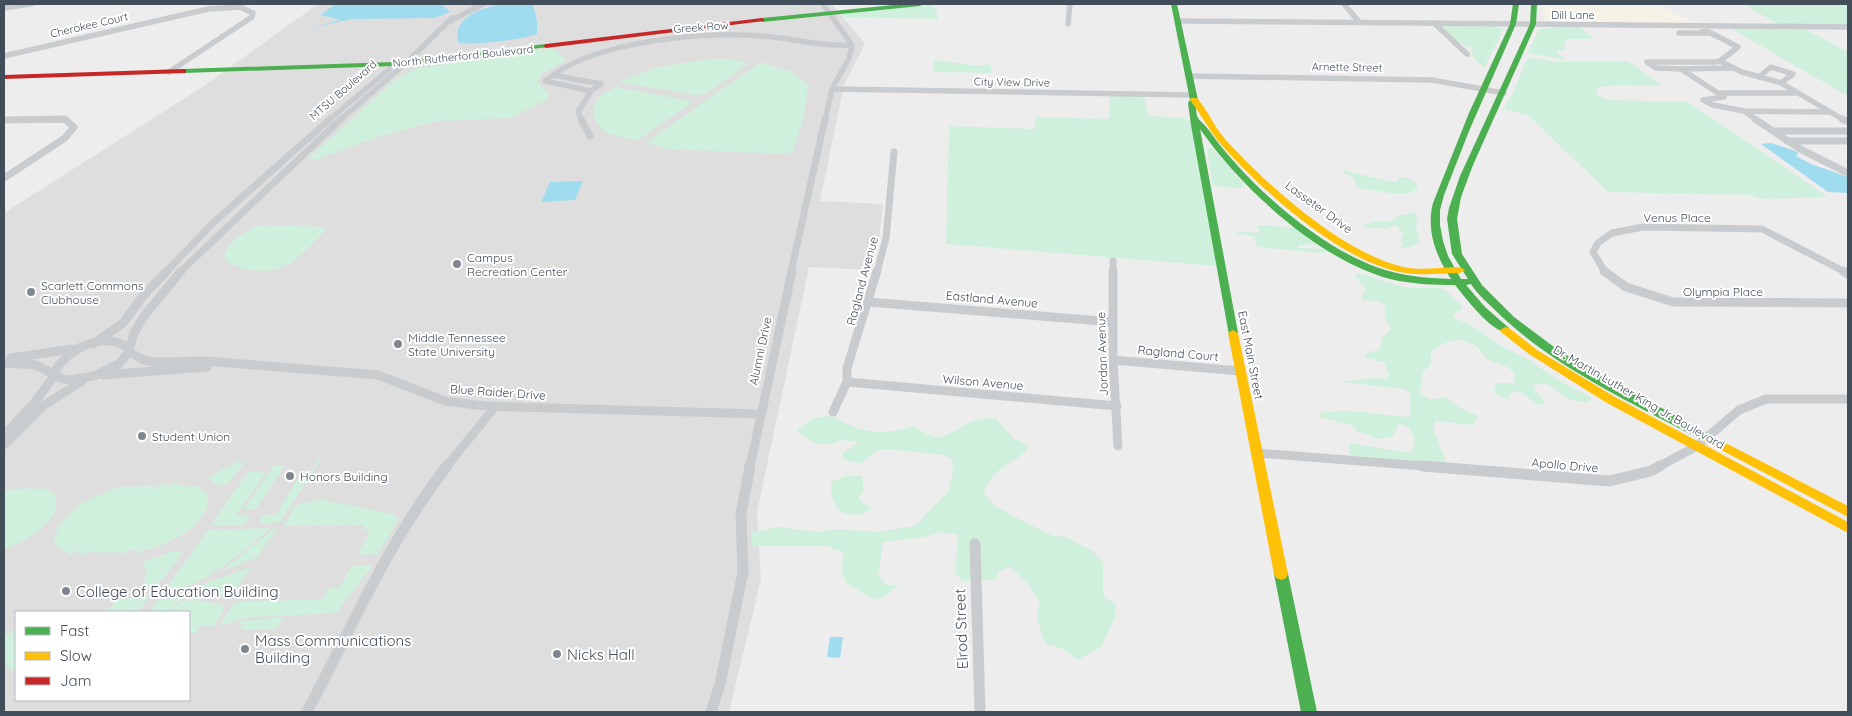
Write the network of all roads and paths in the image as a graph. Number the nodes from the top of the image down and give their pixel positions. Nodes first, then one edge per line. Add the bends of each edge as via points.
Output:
1 (31, 4) edge
2 (482, 4) edge
3 (883, 4) edge
4 (920, 4) edge
5 (1070, 4) edge
6 (1174, 4) edge
7 (1344, 4) edge
8 (1516, 4) edge
9 (1534, 4) edge
10 (4, 8) edge
11 (826, 8) edge
12 (1178, 21) junction
13 (1360, 23) junction
14 (1434, 23) junction
15 (1068, 24) dead end
16 (1513, 24) junction
17 (1533, 24) junction
18 (1703, 26) junction
19 (1848, 27) edge
20 (1679, 33) dead end
21 (1715, 33) junction
22 (852, 46) junction
23 (1467, 54) dead end
24 (4, 56) edge
25 (403, 61) junction
26 (1720, 61) junction
27 (1681, 68) junction
28 (1733, 68) junction
29 (173, 69) junction
30 (4, 72) edge
31 (554, 74) junction
32 (4, 76) edge
33 (1188, 76) junction
34 (1759, 77) junction
35 (1781, 83) junction
36 (832, 89) junction
37 (1483, 89) junction
38 (591, 91) junction
39 (1504, 93) junction
40 (1718, 93) junction
41 (1799, 93) junction
42 (1193, 98) junction
43 (1744, 111) junction
44 (1830, 112) junction
45 (4, 120) edge
46 (1196, 120) junction
47 (1848, 122) edge
48 (1772, 131) junction
49 (1848, 131) edge
50 (1213, 135) junction
51 (590, 136) dead end
52 (1787, 141) junction
53 (1848, 141) edge
54 (1201, 150) junction
55 (894, 152) dead end
56 (1836, 168) junction
57 (1848, 168) edge
58 (4, 169) edge
59 (18, 169) junction
60 (1848, 173) edge
61 (4, 178) edge
62 (1113, 261) dead end
63 (1449, 270) junction
64 (1465, 270) junction
65 (1604, 272) joint
66 (1848, 274) edge
67 (1457, 282) junction
68 (1473, 282) junction
69 (869, 302) junction
70 (1848, 303) edge
71 (1113, 322) junction
72 (90, 344) junction
73 (129, 350) junction
74 (1113, 360) junction
75 (4, 361) edge
76 (240, 365) junction
77 (1240, 371) junction
78 (54, 374) junction
79 (92, 376) junction
80 (847, 382) junction
81 (1848, 400) edge
82 (1117, 406) junction
83 (495, 407) junction
84 (833, 412) dead end
85 (760, 414) junction
86 (4, 435) edge
87 (1707, 438) junction
88 (4, 445) edge
89 (1118, 446) dead end
90 (1697, 446) junction
91 (1257, 453) junction
92 (1848, 512) edge
93 (1848, 528) edge
94 (975, 544) dead end
95 (307, 712) edge
96 (711, 712) edge
97 (980, 712) edge
98 (1309, 712) edge

1 - 10 street
2 - 25 street, MTSU Boulevard via 452,18
3 - 11 main road, North Rutherford Boulevard
4 - 11 main road, North Rutherford Boulevard
5 - 15 street
6 - 12 main road, East Main Street
7 - 13 street
8 - 16 main road, Dr. Martin Luther King Jr. Boulevard
9 - 17 main road, Dr. Martin Luther King Jr. Boulevard
11 - 22 street
11 - 25 main road, North Rutherford Boulevard
12 - 13 street, Dill Lane
12 - 33 main road, East Main Street
13 - 14 street, Dill Lane
14 - 16 street, Dill Lane
14 - 23 street
16 - 17 street, Dill Lane
16 - 37 main road, Dr. Martin Luther King Jr. Boulevard
17 - 18 street, Dill Lane
17 - 39 main road, Dr. Martin Luther King Jr. Boulevard
18 - 19 street, Dill Lane
18 - 21 street via 1703,29
20 - 21 street
21 - 26 street via 1738,47
22 - 31 street, Greek Row via 830,47 749,34 682,37 614,49
22 - 36 street, Alumni Drive
24 - 29 street, Cherokee Court via 208,9 240,7 253,13 252,17
25 - 29 main road, North Rutherford Boulevard
25 - 72 street, MTSU Boulevard via 213,223 143,296 123,323
25 - 73 street, MTSU Boulevard via 176,276 144,316
26 - 27 street via 1646,62 1656,68
26 - 28 street
27 - 28 street
27 - 40 street
28 - 34 street
29 - 30 main road, North Rutherford Boulevard
29 - 32 main road, North Rutherford Boulevard
31 - 38 street via 546,82
31 - 38 street via 601,84
33 - 37 street, Arnette Street via 1388,78 1432,80
33 - 42 main road, East Main Street
34 - 35 street
34 - 35 street via 1772,67 1791,72
35 - 41 street
36 - 42 street, City View Drive
36 - 85 street, Alumni Drive
37 - 39 street, Arnette Street
37 - 63 main road, Dr. Martin Luther King Jr. Boulevard via 1437,206 1435,226 1440,251
38 - 51 street via 578,112
39 - 64 main road, Dr. Martin Luther King Jr. Boulevard via 1459,187 1452,214 1451,235
40 - 41 street
40 - 43 street via 1723,99 1703,100 1716,107
41 - 44 street
42 - 46 main road, East Main Street
42 - 50 main road, Lasseter Drive
43 - 44 street
43 - 48 street
44 - 47 street
45 - 59 street via 66,119 74,127 65,138
46 - 50 main road, Lasseter Drive
46 - 54 main road, East Main Street
48 - 49 street
48 - 52 street
50 - 54 main road
50 - 63 main road, Lasseter Drive via 1269,187 1360,252 1399,269
50 - 67 main road, Lasseter Drive via 1231,165 1258,190 1293,218 1363,264 1400,278
52 - 53 street
52 - 56 street
54 - 77 main road, East Main Street
55 - 69 street, Ragland Avenue via 886,238
56 - 57 street
56 - 60 street
58 - 59 street
59 - 61 street
62 - 71 street, Jordan Avenue
63 - 64 main road, Lasseter Drive
63 - 67 main road, Dr. Martin Luther King Jr. Boulevard
64 - 68 main road, Dr. Martin Luther King Jr. Boulevard
65 - 66 street, Venus Place via 1593,252 1598,243 1612,233 1643,227 1762,229
65 - 70 street, Olympia Place via 1622,285 1673,302
67 - 68 main road, Lasseter Drive
67 - 90 main road, Dr. Martin Luther King Jr. Boulevard via 1477,305 1514,337 1562,371
68 - 87 main road, Dr. Martin Luther King Jr. Boulevard via 1517,324 1580,369
69 - 71 street, Eastland Avenue
69 - 80 street, Ragland Avenue via 847,368
71 - 74 street, Jordan Avenue
72 - 73 street, Blue Raider Drive via 120,342
72 - 75 street
72 - 78 street, MTSU Boulevard via 59,361
73 - 76 street, Blue Raider Drive via 148,361
73 - 79 street via 120,363
74 - 77 street, Ragland Court
74 - 82 street, Jordan Avenue
75 - 78 street via 36,366
76 - 79 street, Blue Raider Drive
76 - 83 street, Blue Raider Drive via 378,375 445,401
77 - 91 main road, East Main Street
78 - 79 street, Blue Raider Drive via 71,380
78 - 86 street via 34,403
79 - 88 street via 43,406
80 - 82 street, Wilson Avenue
80 - 84 street, Ragland Avenue
81 - 87 street, Apollo Drive via 1766,400 1739,410
82 - 89 street, Jordan Avenue
83 - 85 street, Blue Raider Drive
83 - 95 street via 450,461 420,504 386,560
85 - 96 street, Alumni Drive via 741,514 743,572 720,684
87 - 90 street, Apollo Drive
87 - 92 main road, Dr. Martin Luther King Jr. Boulevard
90 - 91 street, Apollo Drive via 1651,470 1609,481
90 - 93 main road, Dr. Martin Luther King Jr. Boulevard
91 - 98 main road, East Main Street
94 - 97 street, Elrod Street

